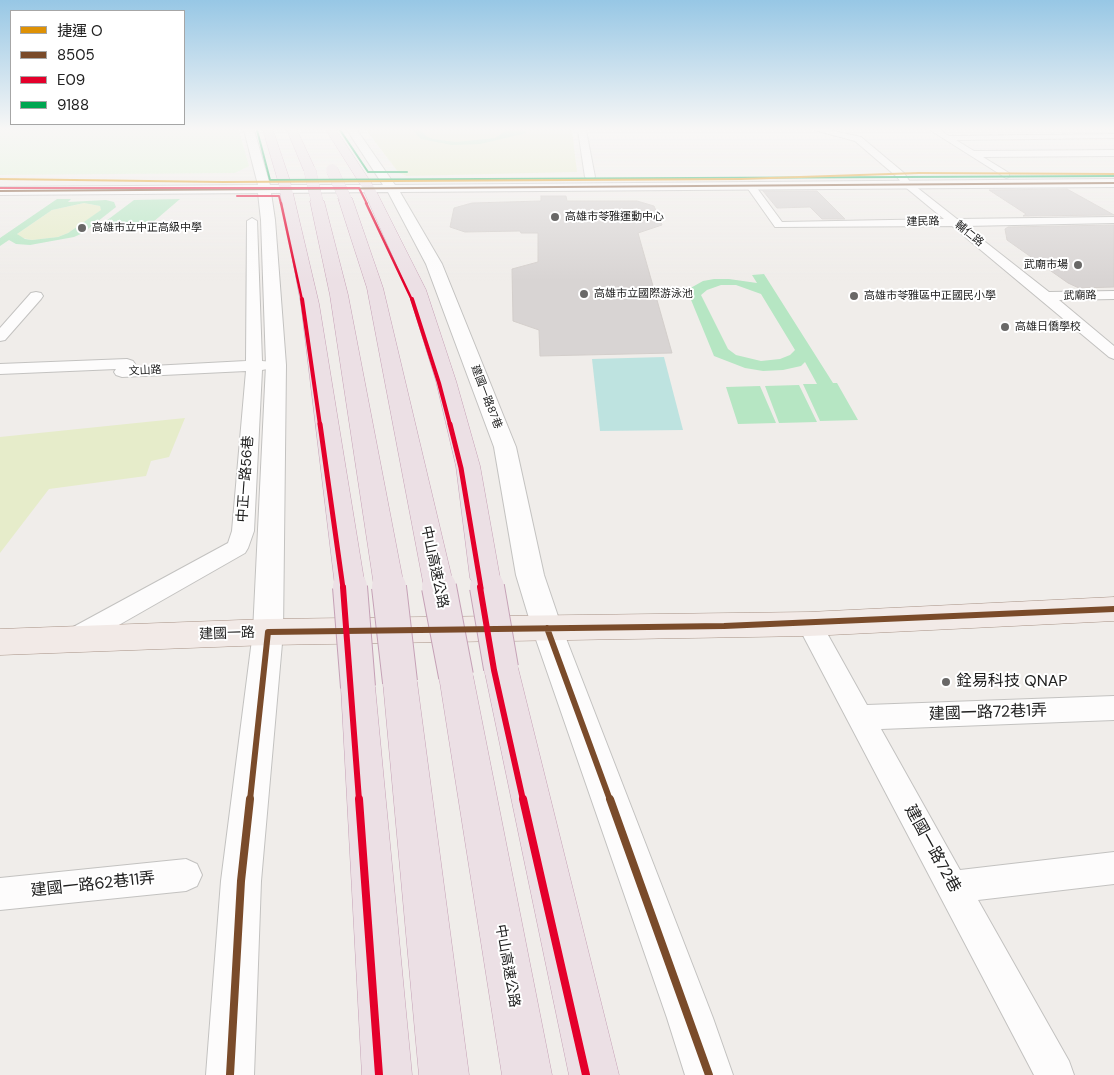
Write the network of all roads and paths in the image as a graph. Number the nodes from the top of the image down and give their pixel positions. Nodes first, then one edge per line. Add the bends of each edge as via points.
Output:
1 (263, 180) edge
2 (284, 180) edge
3 (312, 180) edge
4 (337, 180) edge
5 (374, 180) edge
6 (375, 180) edge
7 (494, 180) edge
8 (900, 180) edge
9 (904, 180) edge
10 (922, 180) edge
11 (0, 182) edge
12 (1114, 182) edge
13 (285, 184) junction
14 (377, 184) junction
15 (264, 185) junction
16 (751, 186) junction
17 (0, 191) edge
18 (252, 221) dead end
19 (1113, 221) edge
20 (954, 222) junction
21 (1114, 295) edge
22 (36, 296) dead end
23 (1046, 296) junction
24 (0, 337) edge
25 (1114, 354) edge
26 (276, 365) junction
27 (254, 366) junction
28 (0, 369) edge
29 (1114, 609) edge
30 (808, 624) junction
31 (546, 628) junction
32 (268, 632) junction
33 (73, 639) junction
34 (0, 642) edge
35 (1114, 708) edge
36 (861, 718) junction
37 (1114, 868) edge
38 (186, 875) dead end
39 (953, 888) junction
40 (0, 894) edge
41 (230, 1075) edge
42 (387, 1075) edge
43 (444, 1075) edge
44 (527, 1075) edge
45 (594, 1075) edge
46 (710, 1075) edge
47 (1055, 1075) edge

1 - 15 street
2 - 13 highway
3 - 43 highway, bridge via 339,295 389,586
4 - 44 highway, 中山高速公路, bridge via 375,288 439,587
5 - 14 highway
6 - 14 street, 建國一路87巷
7 - 14 street
8 - 16 street
9 - 20 street, 輔仁路
10 - 12 street
11 - 15 street
13 - 14 street
13 - 15 street
13 - 42 highway, bridge via 310,304 350,586
14 - 16 street
14 - 31 street, 建國一路87巷 via 400,201 434,264 505,447 530,575
14 - 45 highway, bridge via 417,290 446,381 468,466 500,668
15 - 17 street
15 - 26 street
16 - 20 street, 建民路 via 779,225
18 - 27 street, 中正一路56巷
19 - 20 street, 建民路
20 - 23 street, 輔仁路
21 - 23 street, 武廟路
22 - 24 street
23 - 25 street, 輔仁路
26 - 27 street, 文山路
26 - 32 street
27 - 28 street, 文山路 via 122,372 127,364
27 - 33 street, 中正一路56巷 via 242,531 237,548
29 - 30 main road, 建國一路
30 - 31 main road, 建國一路
30 - 36 street, 建國一路72巷
31 - 32 main road, 建國一路
31 - 46 street, 建國一路87巷
32 - 33 main road, 建國一路
32 - 41 street via 241,881
33 - 34 main road, 建國一路
35 - 36 street, 建國一路72巷1弄
36 - 39 street, 建國一路72巷
37 - 39 street
38 - 40 street, 建國一路62巷11弄
39 - 47 street, 建國一路72巷

